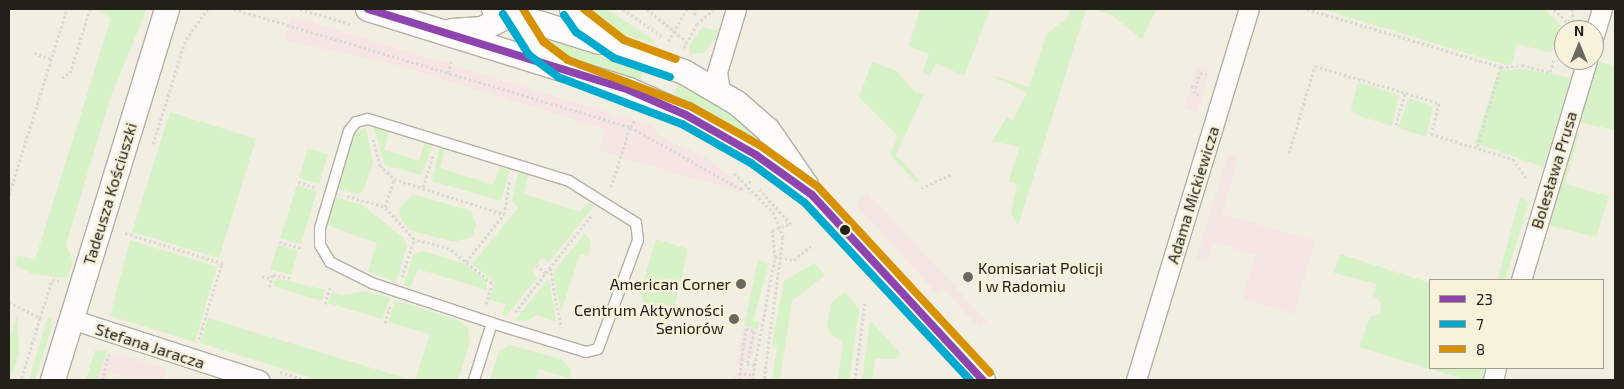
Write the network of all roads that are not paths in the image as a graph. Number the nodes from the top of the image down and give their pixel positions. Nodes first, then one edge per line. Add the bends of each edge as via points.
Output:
1 (368, 9) edge
2 (572, 9) edge
3 (1249, 9) edge
4 (509, 10) edge
5 (167, 11) edge
6 (735, 11) edge
7 (433, 30) junction
8 (619, 49) junction
9 (721, 56) junction
10 (563, 70) junction
11 (680, 70) junction
12 (1584, 70) edge
13 (720, 91) junction
14 (812, 195) junction
15 (1521, 279) edge
16 (71, 319) junction
17 (488, 322) junction
18 (53, 380) edge
19 (259, 380) edge
20 (474, 380) edge
21 (983, 380) edge
22 (1136, 380) edge

1 - 7 street
2 - 8 street via 582,24
3 - 22 street, Adama Mickiewicza
4 - 7 street via 482,29
4 - 8 street
4 - 10 street via 537,48
5 - 16 street, Tadeusza Kościuszki
6 - 9 street
7 - 10 street
8 - 11 street
9 - 11 street via 707,67
9 - 13 street
10 - 14 street via 686,115 756,155
11 - 13 street
12 - 15 street, Bolesława Prusa
13 - 14 street via 768,130
14 - 21 street
16 - 18 street, Tadeusza Kościuszki
16 - 19 street, Stefana Jaracza
17 - 17 lane via 586,352 602,345 638,240 636,223 569,181 378,120 356,122 349,132 320,228 320,245 330,262 395,294
17 - 20 lane

